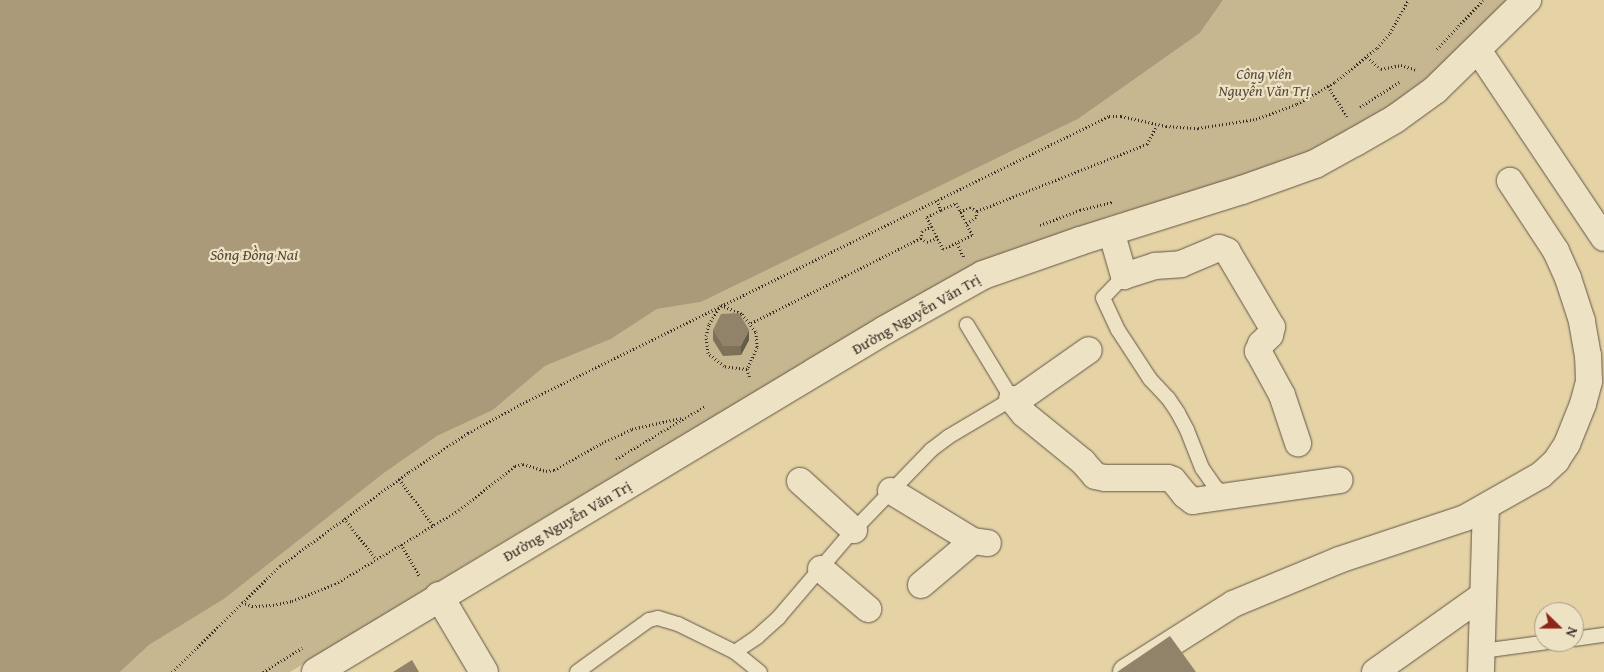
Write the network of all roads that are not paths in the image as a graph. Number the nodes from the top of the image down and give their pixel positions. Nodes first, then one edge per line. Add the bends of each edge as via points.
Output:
1 (1527, 0) edge
2 (1478, 50) junction
3 (1510, 181) dead end
4 (1111, 231) junction
5 (1604, 238) edge
6 (1124, 276) junction
7 (967, 325) dead end
8 (1089, 350) dead end
9 (1013, 400) junction
10 (1298, 443) dead end
11 (1340, 480) dead end
12 (800, 481) dead end
13 (891, 490) junction
14 (1229, 496) junction
15 (1486, 508) junction
16 (854, 530) junction
17 (821, 569) junction
18 (921, 585) dead end
19 (439, 596) junction
20 (1482, 596) junction
21 (868, 609) dead end
22 (1604, 634) edge
23 (1584, 637) edge
24 (1534, 646) edge
25 (736, 652) junction
26 (1481, 662) edge
27 (316, 672) edge
28 (484, 672) edge
29 (577, 672) edge
30 (760, 672) edge
31 (1126, 672) edge
32 (1375, 672) edge

1 - 2 street, Đường Nguyễn Văn Trị
2 - 4 street, Đường Nguyễn Văn Trị via 1435,90 1395,119 1315,164
2 - 5 street
3 - 15 street via 1556,252 1568,278 1582,321 1589,381 1567,444 1556,461 1541,475
4 - 6 street
4 - 19 street, Đường Nguyễn Văn Trị via 983,275 944,296
6 - 10 street via 1155,266 1181,264 1219,248 1227,251 1272,327 1258,351 1282,395
6 - 14 lane via 1103,298 1118,330 1150,379 1178,413 1202,468 1216,488
7 - 9 lane
8 - 9 street
9 - 13 lane via 948,436
9 - 14 street via 1039,428 1083,462 1095,476 1168,478 1189,499 1198,502
11 - 14 street
12 - 16 street
13 - 16 lane
13 - 18 street via 981,542
15 - 20 street
15 - 31 street via 1339,560 1256,594 1206,620
16 - 17 lane
17 - 21 street
17 - 25 lane via 779,617
19 - 27 street, Đường Nguyễn Văn Trị
19 - 28 street
20 - 26 street
20 - 32 street
22 - 23 lane
24 - 26 lane
25 - 29 lane via 658,618 649,620
25 - 30 lane

